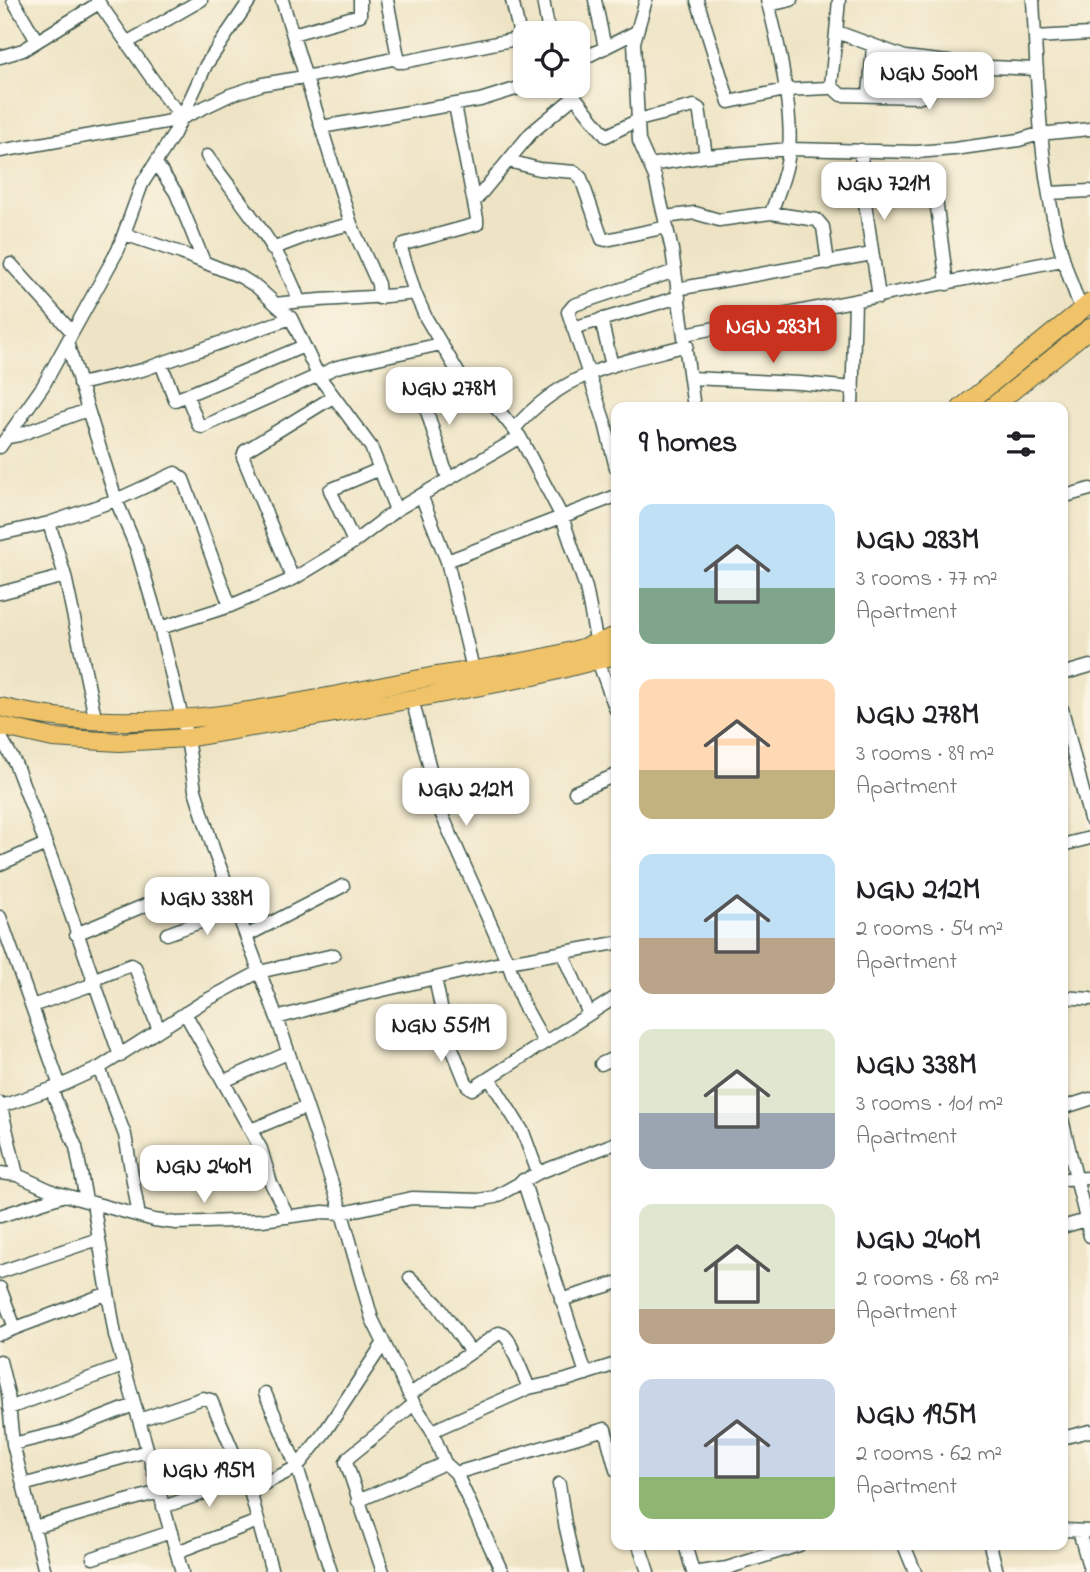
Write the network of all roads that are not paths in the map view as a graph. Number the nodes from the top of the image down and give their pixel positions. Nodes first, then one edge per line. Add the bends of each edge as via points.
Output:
1 (13, 0) edge
2 (201, 0) edge
3 (250, 0) edge
4 (282, 0) edge
5 (360, 0) edge
6 (387, 0) edge
7 (512, 0) edge
8 (543, 0) edge
9 (595, 0) edge
10 (646, 0) edge
11 (697, 0) edge
12 (791, 0) edge
13 (839, 0) edge
14 (1033, 0) edge
15 (98, 2) edge
16 (768, 3) edge
17 (517, 21) edge
18 (547, 21) edge
19 (636, 32) junction
20 (837, 32) junction
21 (293, 34) junction
22 (1090, 34) edge
23 (1035, 37) junction
24 (513, 40) edge
25 (37, 41) junction
26 (128, 42) junction
27 (873, 46) junction
28 (605, 48) junction
29 (590, 55) edge
30 (0, 57) edge
31 (927, 61) junction
32 (399, 62) junction
33 (1037, 69) junction
34 (307, 77) junction
35 (831, 86) junction
36 (513, 90) edge
37 (785, 90) junction
38 (869, 96) junction
39 (573, 98) edge
40 (575, 98) edge
41 (455, 105) junction
42 (181, 114) junction
43 (638, 120) junction
44 (321, 127) junction
45 (1090, 130) edge
46 (1040, 134) junction
47 (789, 149) junction
48 (861, 150) junction
49 (0, 151) edge
50 (207, 156) dead end
51 (706, 156) junction
52 (509, 161) junction
53 (157, 165) junction
54 (650, 165) junction
55 (1090, 191) edge
56 (935, 192) dead end
57 (1049, 193) junction
58 (474, 202) junction
59 (771, 213) junction
60 (666, 222) junction
61 (351, 224) junction
62 (124, 233) junction
63 (272, 249) junction
64 (872, 254) junction
65 (1062, 260) junction
66 (204, 262) junction
67 (828, 263) junction
68 (11, 264) dead end
69 (675, 271) junction
70 (947, 284) junction
71 (415, 293) junction
72 (678, 293) junction
73 (879, 297) junction
74 (379, 298) junction
75 (299, 301) junction
76 (855, 302) junction
77 (276, 304) junction
78 (1086, 307) edge
79 (291, 318) junction
80 (600, 319) junction
81 (573, 328) junction
82 (1090, 328) edge
83 (70, 337) junction
84 (686, 340) junction
85 (441, 344) junction
86 (304, 346) junction
87 (161, 363) junction
88 (612, 366) junction
89 (589, 373) junction
90 (318, 375) junction
91 (691, 379) junction
92 (465, 380) junction
93 (79, 384) junction
94 (853, 388) junction
95 (187, 396) junction
96 (333, 397) junction
97 (693, 402) edge
98 (852, 402) edge
99 (968, 402) edge
100 (998, 402) edge
101 (87, 410) junction
102 (517, 433) junction
103 (4, 442) edge
104 (611, 450) edge
105 (380, 469) junction
106 (448, 479) junction
107 (1090, 489) edge
108 (421, 495) junction
109 (1068, 495) edge
110 (611, 498) edge
111 (116, 500) junction
112 (396, 510) junction
113 (562, 517) junction
114 (49, 523) junction
115 (0, 534) edge
116 (354, 541) junction
117 (447, 561) junction
118 (65, 576) junction
119 (293, 579) junction
120 (0, 593) edge
121 (230, 606) junction
122 (160, 628) junction
123 (611, 640) edge
124 (597, 652) junction
125 (611, 654) edge
126 (1090, 666) edge
127 (473, 669) junction
128 (1068, 672) edge
129 (611, 695) edge
130 (412, 699) junction
131 (0, 707) edge
132 (96, 722) junction
133 (0, 726) edge
134 (185, 729) junction
135 (1068, 733) edge
136 (0, 736) edge
137 (611, 777) edge
138 (575, 792) dead end
139 (1090, 819) edge
140 (1090, 838) edge
141 (46, 844) junction
142 (1068, 844) edge
143 (0, 864) edge
144 (343, 886) dead end
145 (148, 904) dead end
146 (236, 909) junction
147 (0, 917) edge
148 (76, 934) junction
149 (167, 934) dead end
150 (246, 936) junction
151 (611, 944) edge
152 (562, 952) junction
153 (334, 955) dead end
154 (508, 963) junction
155 (259, 972) junction
156 (435, 978) junction
157 (93, 982) junction
158 (1068, 997) edge
159 (1090, 999) edge
160 (611, 1000) edge
161 (32, 1006) junction
162 (185, 1013) junction
163 (589, 1014) junction
164 (277, 1018) junction
165 (159, 1030) junction
166 (544, 1042) junction
167 (288, 1053) junction
168 (120, 1056) junction
169 (611, 1059) edge
170 (601, 1064) dead end
171 (99, 1068) junction
172 (490, 1079) junction
173 (224, 1081) junction
174 (55, 1088) junction
175 (1090, 1098) edge
176 (1, 1105) edge
177 (1068, 1106) edge
178 (306, 1107) junction
179 (251, 1130) junction
180 (611, 1145) edge
181 (0, 1173) edge
182 (538, 1173) junction
183 (17, 1175) junction
184 (1069, 1178) edge
185 (1090, 1178) edge
186 (523, 1180) junction
187 (65, 1195) junction
188 (89, 1202) junction
189 (342, 1213) junction
190 (0, 1216) edge
191 (139, 1216) junction
192 (288, 1217) junction
193 (1088, 1219) edge
194 (1068, 1225) edge
195 (1090, 1236) edge
196 (98, 1239) junction
197 (0, 1272) edge
198 (410, 1278) dead end
199 (611, 1285) edge
200 (0, 1288) edge
201 (108, 1293) junction
202 (561, 1300) junction
203 (15, 1328) junction
204 (0, 1334) edge
205 (383, 1344) junction
206 (471, 1352) junction
207 (0, 1361) edge
208 (123, 1366) junction
209 (611, 1366) edge
210 (586, 1374) junction
211 (529, 1388) junction
212 (265, 1393) dead end
213 (412, 1399) junction
214 (134, 1405) junction
215 (9, 1408) junction
216 (139, 1420) junction
217 (6, 1431) edge
218 (432, 1431) junction
219 (1090, 1431) edge
220 (1068, 1436) edge
221 (13, 1444) junction
222 (611, 1449) edge
223 (147, 1451) junction
224 (445, 1463) junction
225 (297, 1466) junction
226 (456, 1474) junction
227 (559, 1484) dead end
228 (23, 1485) junction
229 (247, 1485) junction
230 (159, 1492) junction
231 (358, 1501) junction
232 (163, 1507) junction
233 (258, 1521) junction
234 (34, 1527) junction
235 (1085, 1531) edge
236 (171, 1532) junction
237 (641, 1550) edge
238 (686, 1550) edge
239 (785, 1550) edge
240 (906, 1550) edge
241 (991, 1550) edge
242 (177, 1552) junction
243 (93, 1558) dead end
244 (728, 1570) edge
245 (1090, 1570) edge
246 (45, 1572) edge
247 (182, 1572) edge
248 (272, 1572) edge
249 (331, 1572) edge
250 (383, 1572) edge
251 (502, 1572) edge
252 (576, 1572) edge
253 (648, 1572) edge
254 (692, 1572) edge
255 (699, 1572) edge
256 (915, 1572) edge
257 (998, 1572) edge

1 - 25 street
2 - 26 street
3 - 42 street via 209,60
4 - 21 street
5 - 21 street via 360,15
6 - 32 street
7 - 17 street
8 - 18 street
9 - 28 street
10 - 19 street
11 - 37 street via 727,101
12 - 16 street
13 - 20 street
14 - 23 street
15 - 25 street
15 - 26 street
16 - 37 street
19 - 28 street
19 - 43 street
20 - 27 street
20 - 35 street
21 - 34 street
22 - 23 street
23 - 33 street
24 - 32 street
25 - 30 street
26 - 42 street
27 - 31 street
27 - 38 street
28 - 29 street
31 - 33 street
31 - 38 street via 926,96
32 - 34 street via 392,59
33 - 46 street
34 - 42 street via 277,81
34 - 44 street
35 - 37 street
35 - 38 street via 841,95
36 - 41 street
37 - 47 street
39 - 52 street via 531,133
40 - 43 street via 604,135
41 - 44 street
41 - 58 street
42 - 49 street via 171,121
42 - 53 street
43 - 51 street via 694,106 699,109
43 - 54 street via 639,141
44 - 61 street
45 - 46 street
46 - 48 street via 954,149
46 - 57 street
47 - 48 street
47 - 51 street
47 - 59 street
48 - 64 street
50 - 63 street
51 - 54 street
52 - 58 street
52 - 60 street via 575,172 602,239
53 - 62 street via 142,184
53 - 66 street via 176,193
54 - 60 street
55 - 57 street
56 - 70 street
57 - 65 street
58 - 71 street via 478,219 474,225 402,245
59 - 60 street via 719,220 695,213
59 - 67 street via 820,222
60 - 69 street
61 - 63 street
61 - 74 street via 374,274
62 - 66 street
62 - 83 street
63 - 75 street
64 - 67 street
64 - 73 street
65 - 70 street
65 - 78 street
66 - 77 street via 249,282
67 - 72 street
68 - 83 street
69 - 72 street
69 - 81 street via 570,307
70 - 73 street
71 - 74 street
71 - 85 street
72 - 80 street
72 - 84 street
73 - 76 street
74 - 75 street
75 - 77 street
76 - 84 street
76 - 94 street
77 - 79 street
78 - 99 main road
79 - 86 street
79 - 87 street
80 - 81 street
80 - 88 street
81 - 89 street
82 - 100 main road
83 - 93 street
83 - 103 street
84 - 88 street
84 - 91 street
85 - 90 street
85 - 92 street
86 - 90 street
86 - 95 street
87 - 93 street
87 - 95 street via 173,398
88 - 89 street
89 - 102 street via 558,389
89 - 104 street
90 - 95 street via 202,427
90 - 96 street
91 - 94 street
91 - 97 street
92 - 102 street
92 - 106 street via 430,396 426,408
93 - 101 street
94 - 98 street
96 - 105 street via 361,430
96 - 119 street via 245,451 243,457
101 - 103 street
101 - 111 street
102 - 106 street
102 - 113 street
105 - 112 street
105 - 116 street via 330,490
106 - 108 street
107 - 109 street
108 - 112 street
108 - 117 street
110 - 113 street
111 - 114 street
111 - 121 street via 179,474
111 - 122 street via 136,547
112 - 116 street
113 - 117 street
113 - 124 street via 586,588
114 - 115 street
114 - 118 street
116 - 119 street
117 - 127 street
118 - 120 street
118 - 132 street
119 - 121 street
121 - 122 street
122 - 134 street
123 - 124 main road
124 - 125 main road
124 - 127 main road
124 - 129 street
124 - 130 main road via 534,676
126 - 128 street
127 - 134 main road via 272,707
130 - 134 main road
130 - 154 street via 442,816
131 - 132 main road
132 - 134 main road
133 - 134 main road via 52,738 119,742
134 - 146 street via 195,790
135 - 139 street
136 - 141 street
137 - 138 street
140 - 142 street
141 - 143 street
141 - 148 street
144 - 150 street
145 - 148 street
146 - 149 street
146 - 150 street
147 - 161 street
148 - 157 street
150 - 155 street
151 - 152 street
152 - 154 street
152 - 163 street
153 - 155 street
154 - 156 street
154 - 166 street
155 - 162 street
155 - 164 street
156 - 164 street
156 - 172 street via 447,1036 469,1088
157 - 161 street
157 - 165 street via 135,967
157 - 168 street
158 - 159 street
160 - 163 street
161 - 174 street
162 - 165 street
162 - 173 street
163 - 166 street
164 - 167 street
165 - 168 street
166 - 172 street
167 - 173 street
167 - 178 street
168 - 171 street
169 - 170 street
171 - 174 street
171 - 191 street via 125,1135
172 - 182 street via 523,1132
173 - 179 street
174 - 176 street
174 - 188 street
175 - 177 street
176 - 183 street
178 - 179 street
178 - 189 street
179 - 192 street
180 - 182 street
181 - 183 street
182 - 186 street
183 - 187 street
184 - 185 street
184 - 193 street
186 - 189 street via 495,1197 479,1200 412,1198
186 - 202 street
187 - 188 street
187 - 190 street
188 - 191 street
188 - 196 street
189 - 192 street
189 - 205 street
191 - 192 street via 176,1223
193 - 194 street
193 - 195 street
196 - 197 street
196 - 201 street
198 - 206 street via 437,1304
199 - 202 street
200 - 203 street
201 - 203 street
201 - 208 street
202 - 210 street
203 - 204 street
205 - 213 street
205 - 225 street
206 - 211 street via 499,1333 504,1335
206 - 213 street
207 - 215 street
208 - 214 street
208 - 215 street
209 - 210 street
210 - 211 street
211 - 218 street
212 - 225 street
213 - 218 street
213 - 231 street via 349,1457 347,1468
214 - 216 street
214 - 221 street via 70,1430
215 - 217 street
216 - 223 street
216 - 229 street via 203,1398 211,1400
217 - 221 street
218 - 224 street
219 - 220 street
221 - 228 street
222 - 226 street via 605,1429
223 - 228 street
223 - 230 street
224 - 226 street
224 - 231 street
225 - 229 street
225 - 249 street
226 - 251 street
227 - 252 street
228 - 234 street
229 - 232 street
229 - 233 street
230 - 232 street
230 - 234 street
231 - 250 street
232 - 236 street
233 - 242 street
233 - 248 street
234 - 246 street
235 - 245 street
236 - 242 street
236 - 243 street
237 - 253 street
238 - 254 street
239 - 244 street
240 - 256 street
241 - 257 street
242 - 247 street
244 - 255 street

